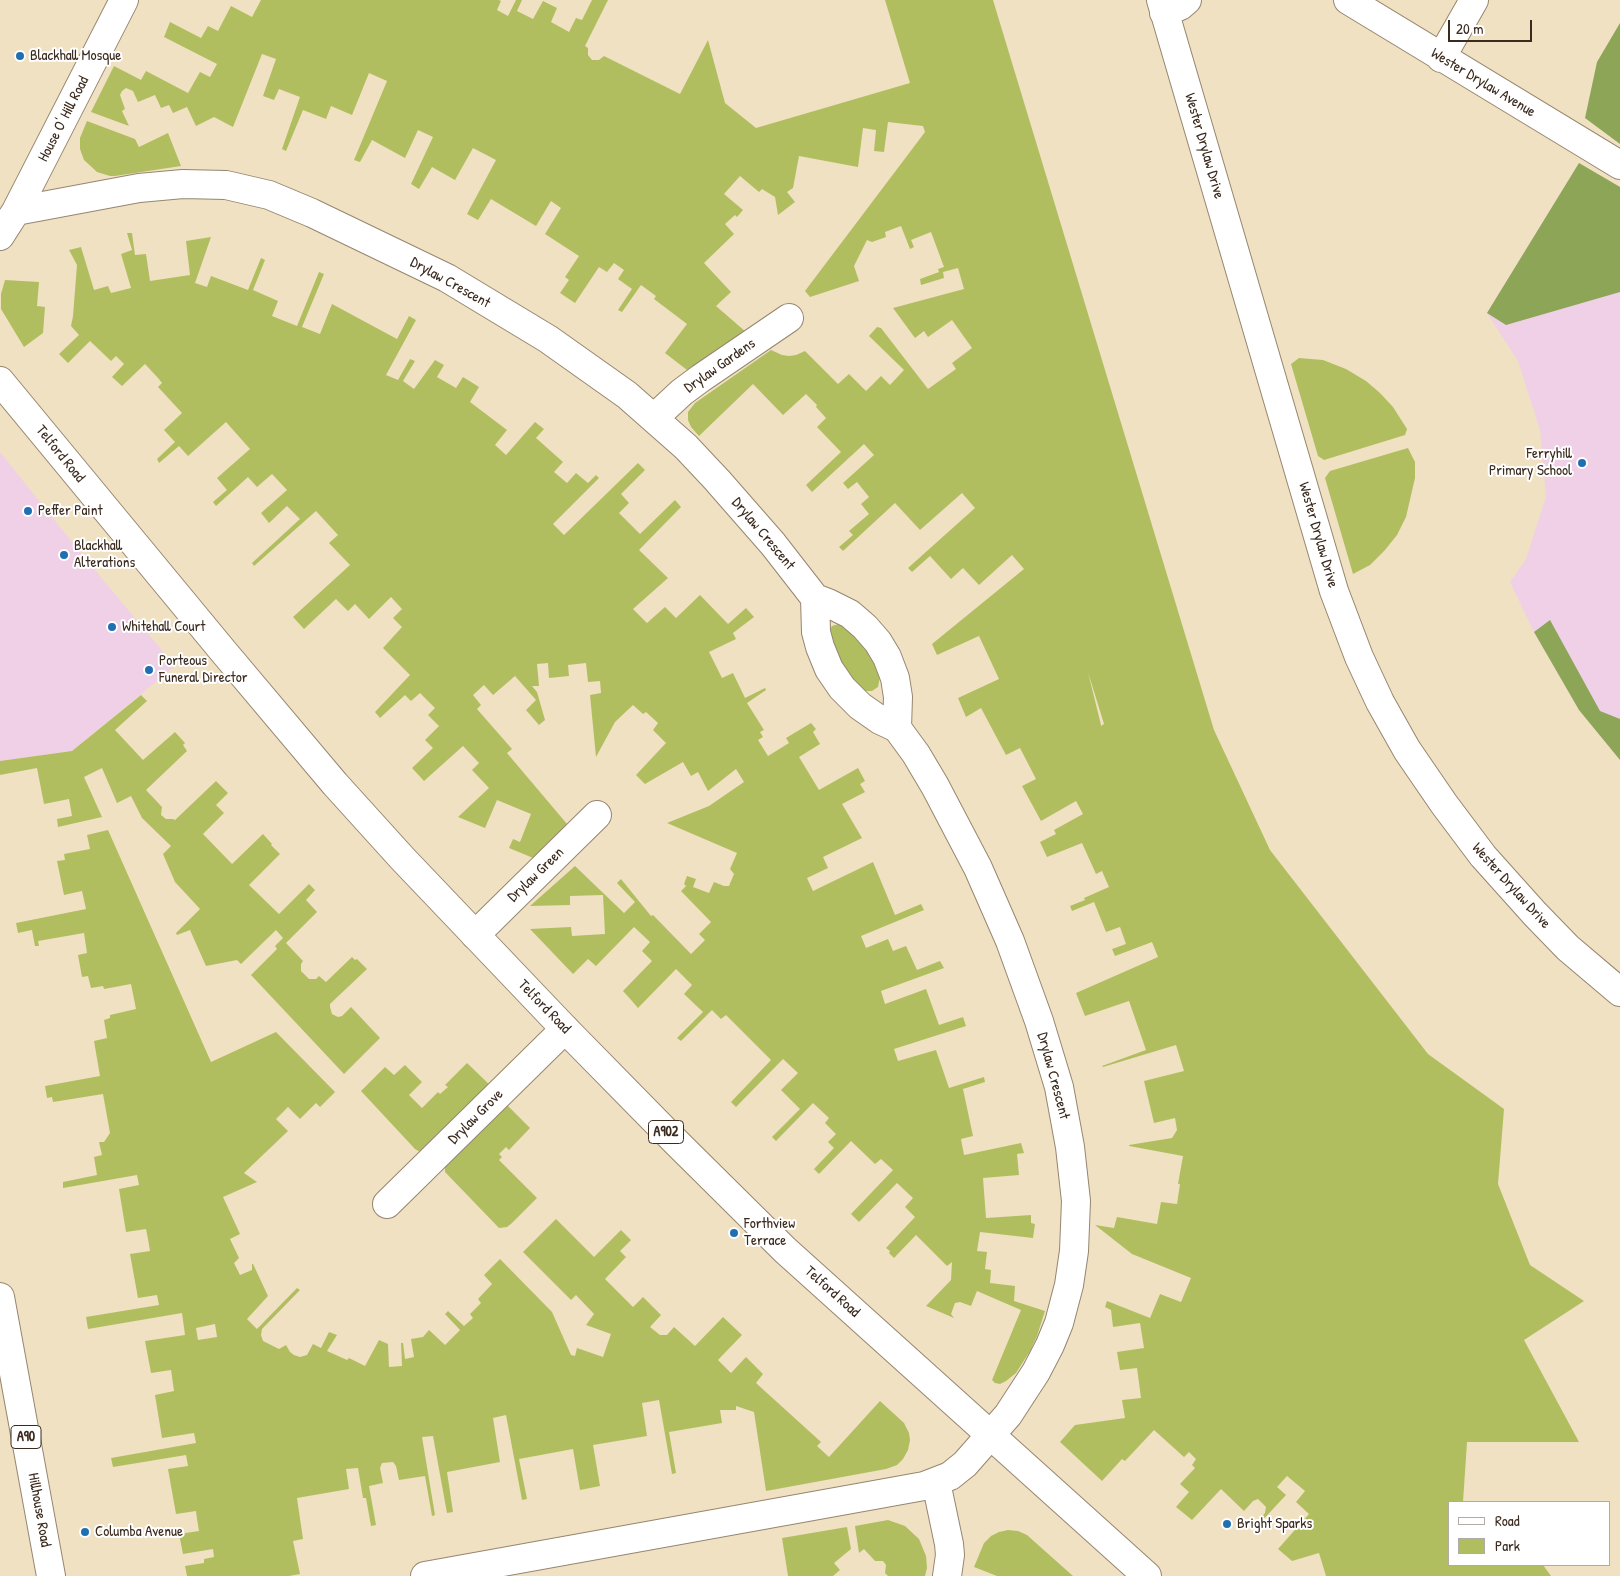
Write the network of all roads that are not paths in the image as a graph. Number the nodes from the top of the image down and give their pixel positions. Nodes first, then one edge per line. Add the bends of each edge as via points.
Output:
1 (124, 0) edge
2 (1348, 0) edge
3 (1474, 0) edge
4 (1171, 4) edge
5 (1441, 58) junction
6 (1620, 165) edge
7 (16, 211) junction
8 (0, 236) edge
9 (789, 318) dead end
10 (0, 381) edge
11 (654, 418) junction
12 (814, 598) junction
13 (897, 728) junction
14 (597, 816) dead end
15 (475, 935) junction
16 (1620, 992) edge
17 (565, 1029) junction
18 (387, 1204) dead end
19 (0, 1297) edge
20 (990, 1436) junction
21 (936, 1482) junction
22 (479, 1571) edge
23 (51, 1576) edge
24 (425, 1576) edge
25 (947, 1576) edge
26 (1147, 1576) edge

1 - 7 street, House O' Hill Road
2 - 5 street, Wester Drylaw Avenue
3 - 5 street
4 - 16 street, Wester Drylaw Drive via 1334,591 1359,657 1407,750 1483,856 1568,948
5 - 6 street, Wester Drylaw Avenue
7 - 8 street
7 - 11 street, Drylaw Crescent via 183,184 226,185 268,195 447,278 548,339 614,385
9 - 11 street, Drylaw Gardens via 682,392
10 - 15 street, Telford Road / A902 via 335,784
11 - 12 street, Drylaw Crescent via 744,509
12 - 13 street, Drylaw Crescent via 816,632 829,669 854,700
12 - 13 street via 850,614 872,634 883,650 897,688
13 - 20 street, Drylaw Crescent via 916,754 978,868 1010,942 1059,1087 1070,1147 1076,1202 1074,1251 1059,1323 1019,1400
14 - 15 street, Drylaw Green
15 - 17 street, Telford Road / A902
17 - 18 street, Drylaw Grove
17 - 20 street, Telford Road / A902 via 785,1250
19 - 23 street, Hillhouse Road / A90
20 - 21 street via 965,1464
20 - 26 street, Telford Road / A902
21 - 22 street
21 - 25 street via 949,1544
22 - 24 street

